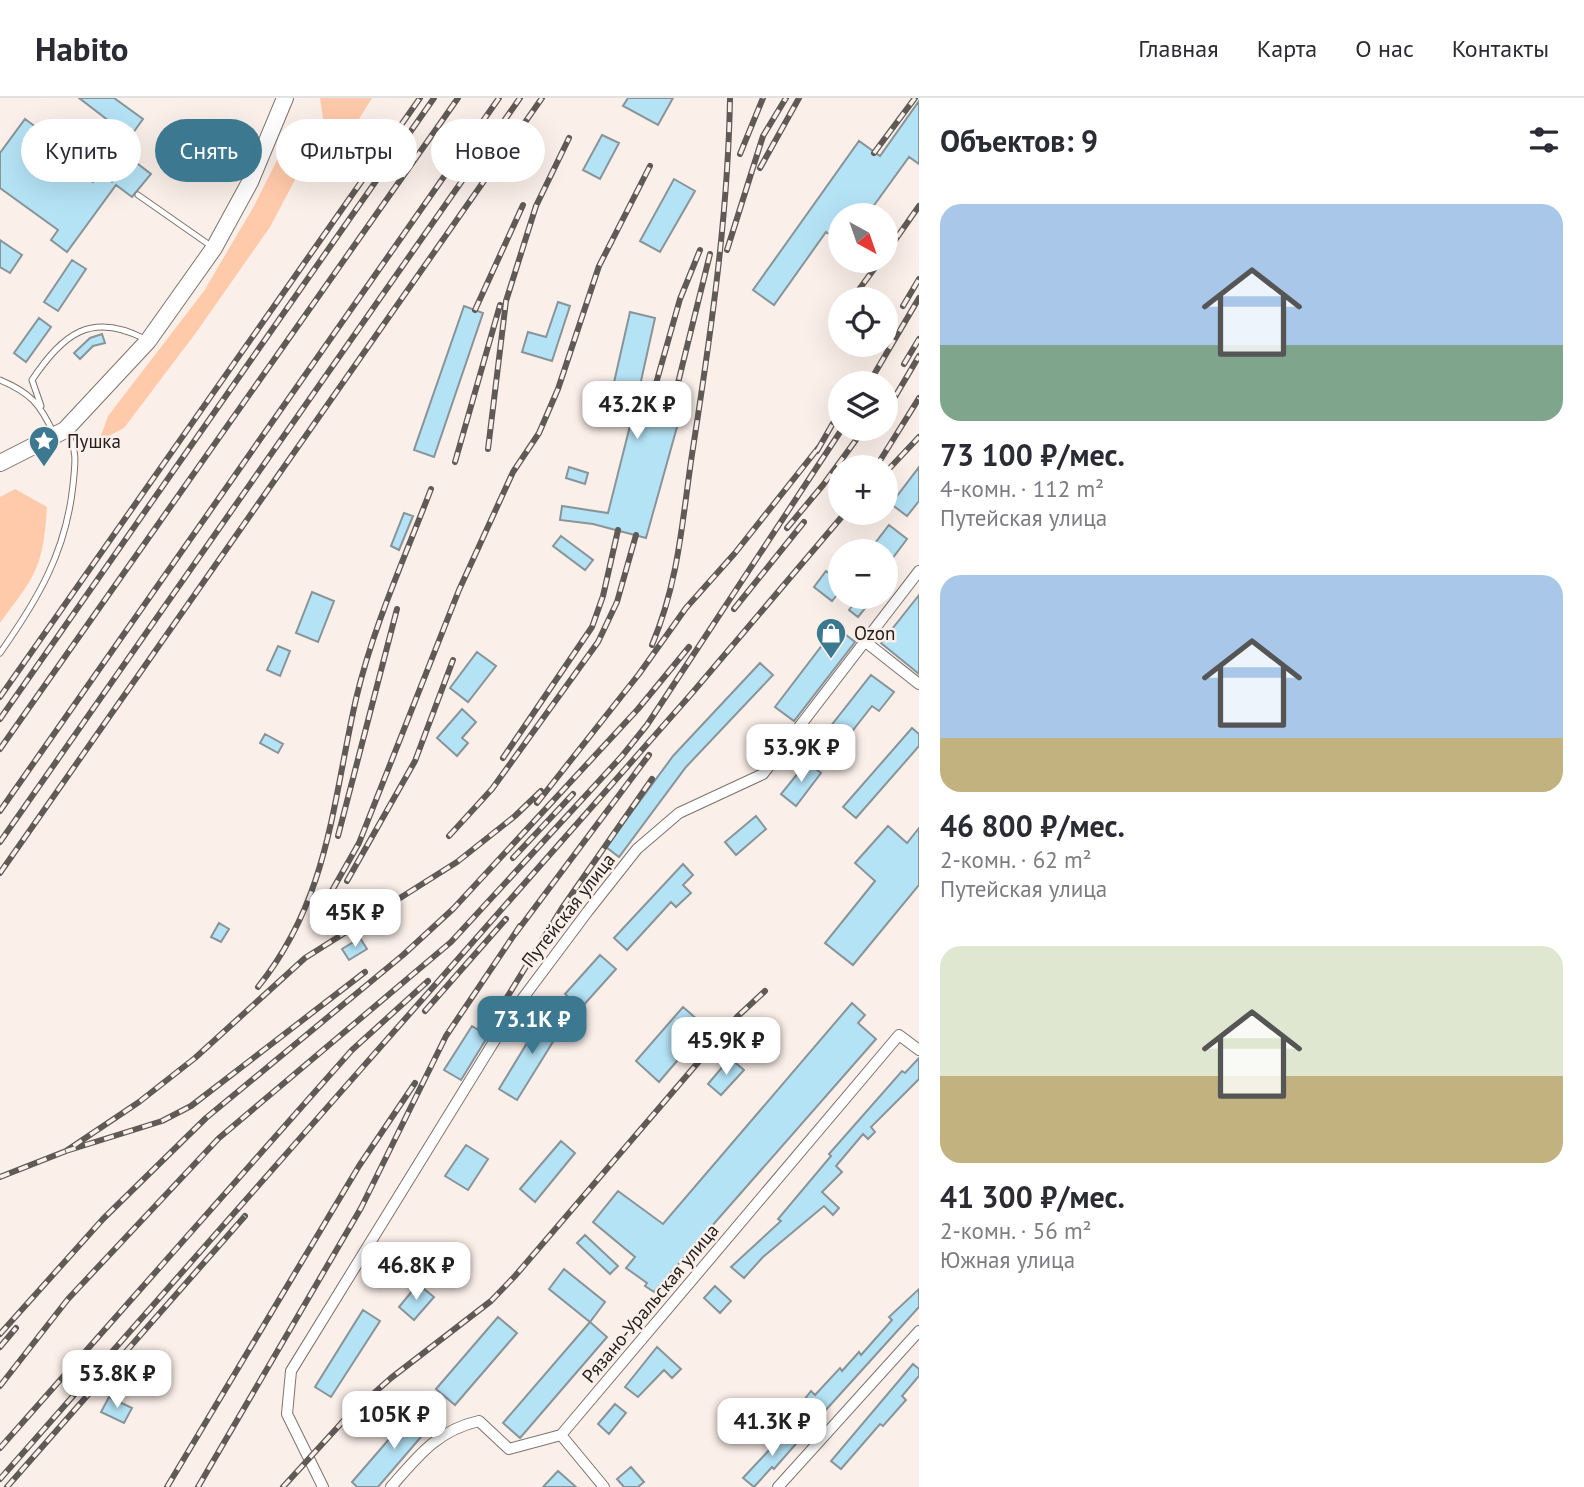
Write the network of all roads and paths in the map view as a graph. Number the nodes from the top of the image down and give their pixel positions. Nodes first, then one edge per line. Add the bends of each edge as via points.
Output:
1 (285, 98) edge
2 (138, 194) dead end
3 (214, 248) junction
4 (148, 341) junction
5 (0, 380) edge
6 (41, 406) junction
7 (61, 433) junction
8 (0, 463) edge
9 (919, 571) edge
10 (867, 643) junction
11 (0, 653) edge
12 (919, 684) edge
13 (919, 1050) edge
14 (919, 1331) edge
15 (561, 1435) junction
16 (324, 1487) edge
17 (391, 1487) edge
18 (604, 1487) edge
19 (778, 1487) edge

1 - 3 main road via 250,182
2 - 3 lane
3 - 4 main road
4 - 6 lane via 124,328 102,324 76,333 48,356 32,380
4 - 7 main road
5 - 6 lane
6 - 7 lane
7 - 8 main road
7 - 11 lane via 76,448 70,512 53,568
9 - 10 street, Путейская улица
10 - 12 street
10 - 16 street, Путейская улица via 763,774 679,813 637,849 511,1014 291,1371 288,1414
13 - 15 street, Рязано-Уральская улица via 899,1035
14 - 19 street
15 - 17 street via 509,1449 479,1421 454,1426 419,1455
15 - 18 street

